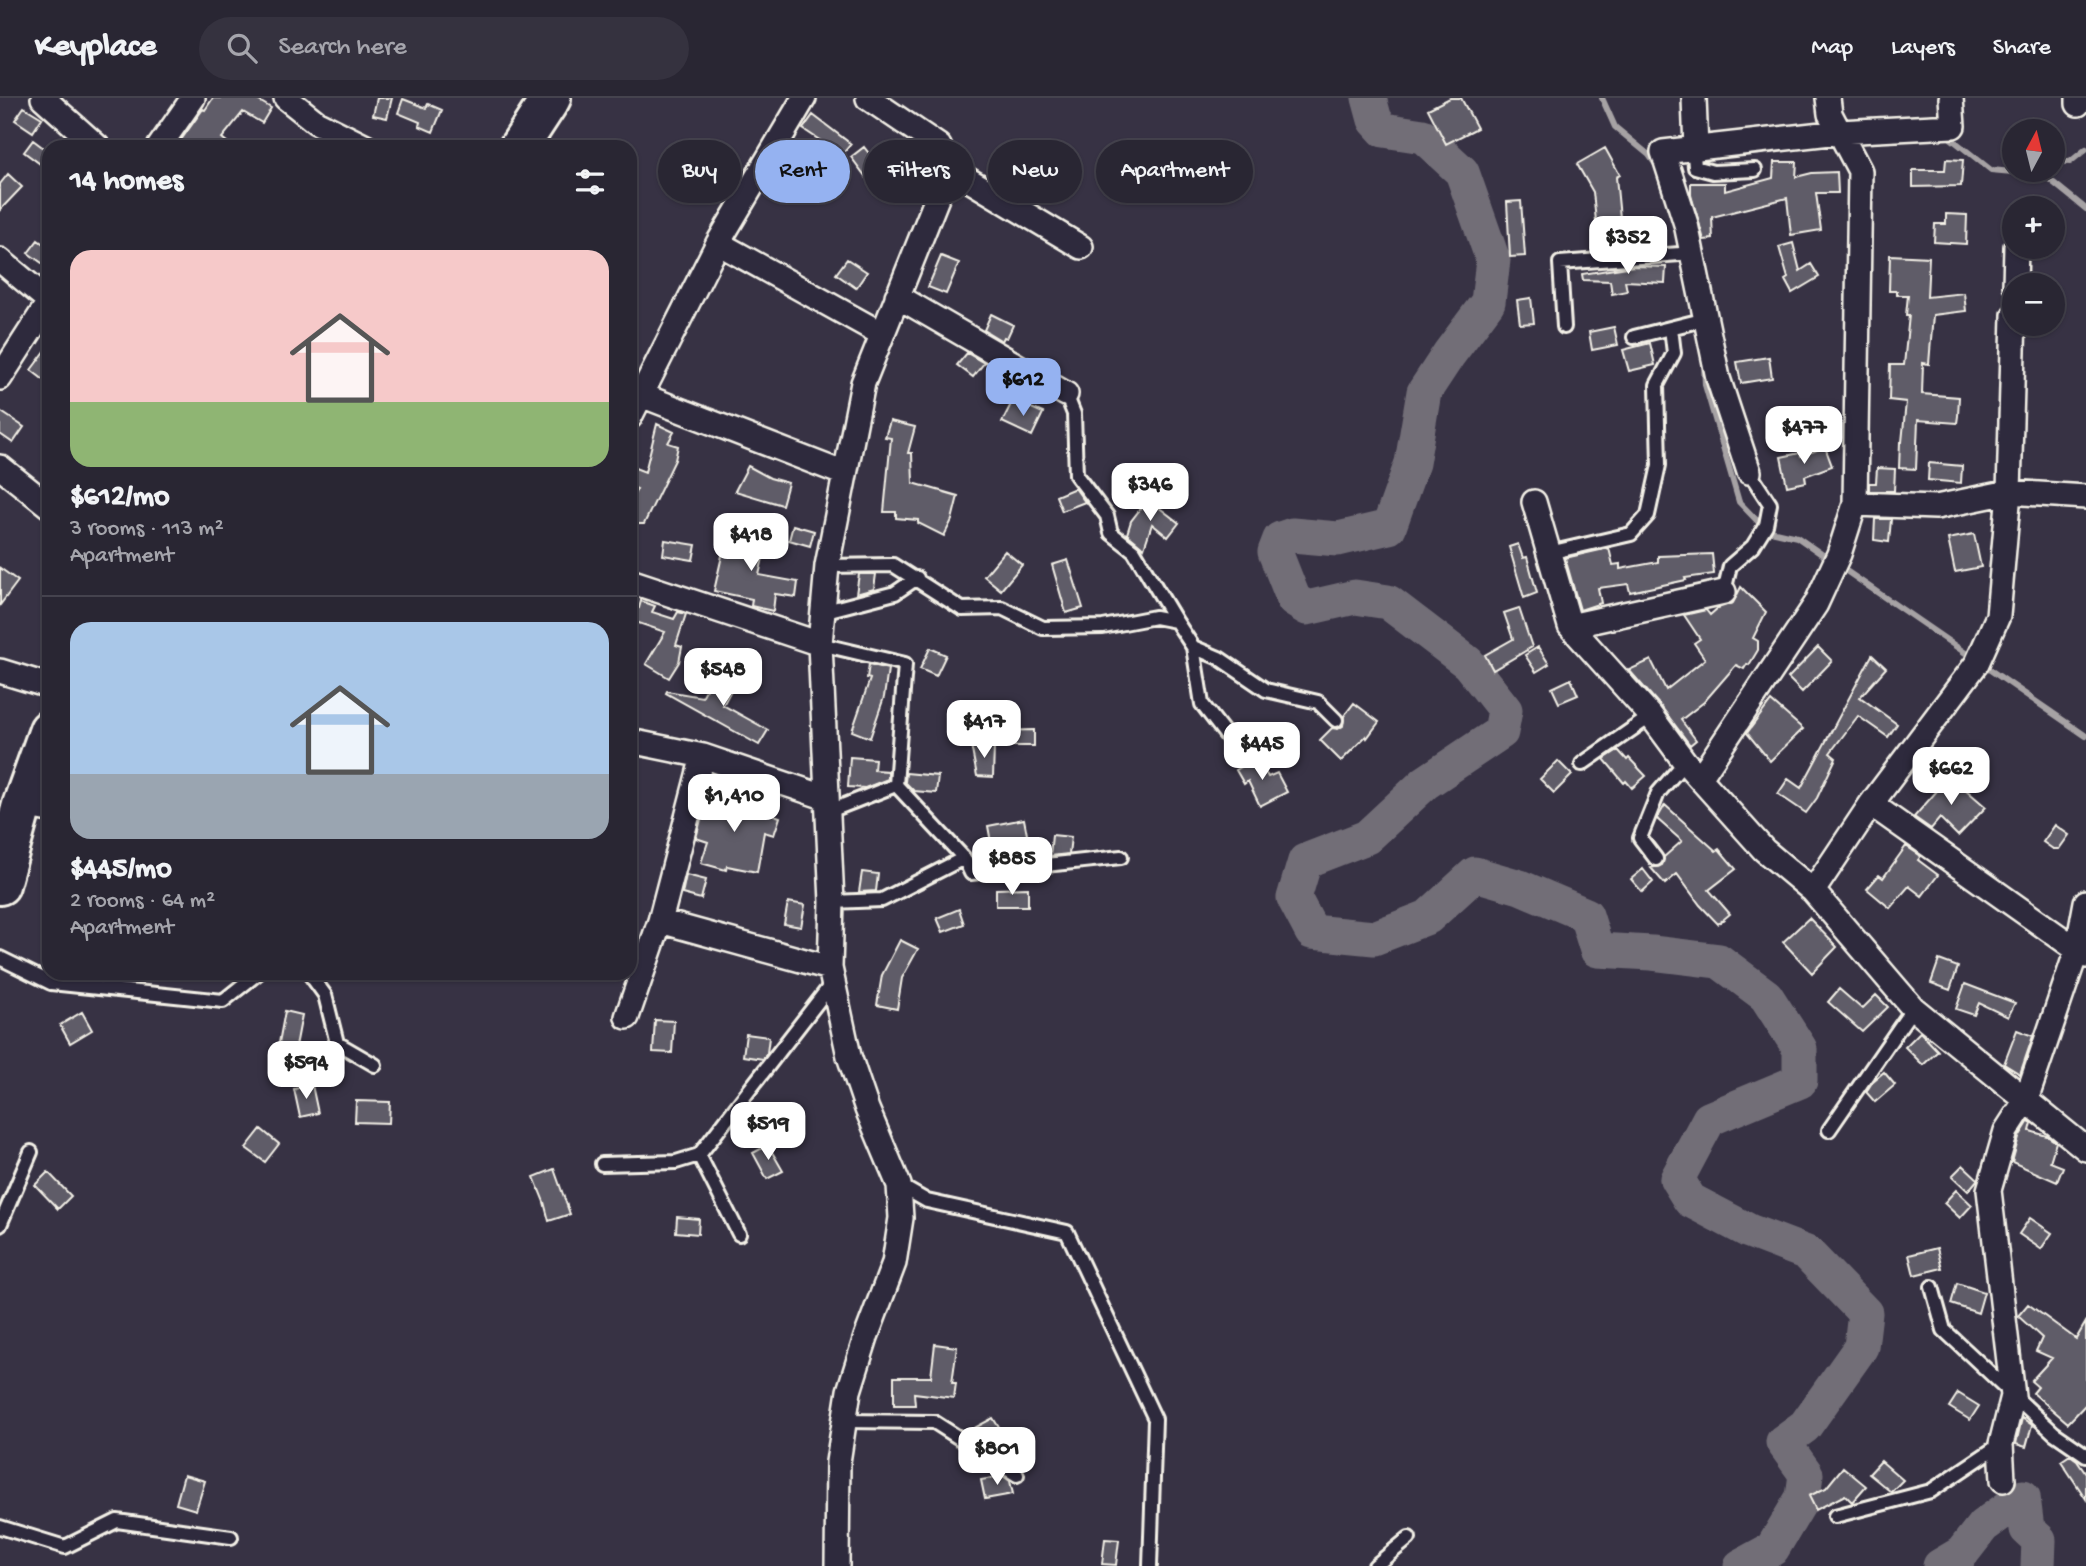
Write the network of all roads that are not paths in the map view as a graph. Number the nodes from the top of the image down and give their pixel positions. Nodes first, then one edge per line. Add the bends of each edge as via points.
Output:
1 (43, 98) edge
2 (194, 98) edge
3 (286, 98) edge
4 (551, 98) edge
5 (804, 98) edge
6 (869, 98) edge
7 (1695, 98) edge
8 (1828, 98) edge
9 (1951, 98) edge
10 (1839, 132) junction
11 (90, 140) edge
12 (164, 140) edge
13 (352, 140) edge
14 (524, 140) edge
15 (930, 140) edge
16 (1695, 157) junction
17 (1755, 170) dead end
18 (974, 183) edge
19 (935, 203) edge
20 (718, 243) junction
21 (1081, 247) dead end
22 (1687, 251) junction
23 (0, 260) edge
24 (42, 296) edge
25 (897, 296) junction
26 (42, 313) edge
27 (1701, 320) junction
28 (1564, 327) dead end
29 (1671, 328) junction
30 (882, 334) junction
31 (2013, 336) edge
32 (1634, 337) dead end
33 (0, 378) edge
34 (1066, 394) joint
35 (641, 395) junction
36 (637, 403) edge
37 (0, 467) edge
38 (1749, 472) joint
39 (845, 474) junction
40 (2009, 492) junction
41 (2086, 497) edge
42 (42, 500) edge
43 (1534, 502) dead end
44 (1855, 504) junction
45 (1549, 553) junction
46 (827, 566) junction
47 (916, 578) junction
48 (637, 583) edge
49 (1724, 592) joint
50 (822, 612) junction
51 (1176, 621) junction
52 (1570, 626) junction
53 (820, 644) junction
54 (1193, 647) junction
55 (0, 671) edge
56 (42, 684) edge
57 (1651, 716) junction
58 (1336, 720) dead end
59 (637, 742) edge
60 (1239, 752) dead end
61 (42, 753) edge
62 (703, 756) junction
63 (1582, 764) dead end
64 (1693, 770) junction
65 (896, 785) junction
66 (1871, 804) junction
67 (827, 805) junction
68 (21, 822) edge
69 (1121, 857) dead end
70 (964, 858) junction
71 (1656, 859) dead end
72 (0, 886) edge
73 (1813, 891) junction
74 (832, 902) junction
75 (2086, 902) edge
76 (660, 921) junction
77 (2082, 953) edge
78 (0, 958) edge
79 (832, 975) junction
80 (42, 979) edge
81 (45, 980) edge
82 (249, 980) edge
83 (314, 980) edge
84 (1913, 1008) junction
85 (627, 1017) dead end
86 (375, 1065) dead end
87 (2026, 1100) junction
88 (1829, 1130) dead end
89 (2086, 1149) edge
90 (31, 1152) dead end
91 (699, 1155) junction
92 (601, 1164) dead end
93 (898, 1185) junction
94 (0, 1225) edge
95 (739, 1234) dead end
96 (1932, 1287) dead end
97 (2013, 1396) junction
98 (844, 1421) junction
99 (2001, 1444) junction
100 (2086, 1455) edge
101 (1017, 1475) dead end
102 (2003, 1480) dead end
103 (1835, 1516) dead end
104 (0, 1527) edge
105 (230, 1537) dead end
106 (1409, 1538) dead end
107 (836, 1566) edge
108 (1150, 1566) edge
109 (1375, 1566) edge

1 - 11 street
2 - 12 street
3 - 13 street via 316,122
4 - 14 highway
5 - 20 street
6 - 15 street
7 - 16 street
8 - 10 street
9 - 10 street via 1953,125
10 - 16 street
10 - 44 street via 1860,172
16 - 17 lane via 1713,172
16 - 22 street via 1663,152 1686,224
18 - 21 street
19 - 25 street
20 - 30 street
20 - 35 street
22 - 27 street
22 - 28 lane via 1560,263
23 - 24 street
25 - 30 street
25 - 34 street
26 - 33 street
27 - 29 lane
27 - 38 street
29 - 32 lane
29 - 45 lane via 1674,353 1657,386 1659,465 1648,515 1631,534
30 - 39 street via 863,383
31 - 40 street
34 - 51 lane via 1074,414 1076,475 1107,516 1111,533 1134,551
35 - 36 street
35 - 39 street
37 - 42 street
38 - 49 lane via 1770,505 1753,546 1730,566
39 - 46 street
40 - 41 street
40 - 44 street via 1936,507
40 - 66 street via 1998,616 1980,657
43 - 45 street
44 - 64 street via 1816,604
45 - 52 street
46 - 47 lane via 893,565
46 - 50 street
47 - 50 lane via 895,593
47 - 51 lane via 962,609 1002,608 1043,628 1103,627 1155,617
48 - 53 street
49 - 52 street
50 - 53 street
51 - 54 lane
52 - 57 street
53 - 65 lane via 905,664
53 - 67 street
54 - 58 lane via 1219,658 1266,690 1318,702
54 - 60 lane via 1202,704
55 - 56 street
57 - 63 lane
57 - 64 street
59 - 62 street
61 - 68 highway
62 - 67 street
62 - 76 street
64 - 71 lane via 1658,793 1640,838
64 - 73 street via 1764,850
65 - 67 lane
65 - 70 lane
66 - 73 street
66 - 77 street
67 - 74 street
68 - 72 highway
69 - 70 lane via 971,873
70 - 74 lane via 882,900
73 - 84 street
74 - 79 street
75 - 77 street
76 - 79 street
76 - 85 street
77 - 87 street
78 - 80 lane
79 - 91 lane
79 - 93 street via 849,1056
81 - 82 lane via 223,1001
83 - 86 lane via 325,995 337,1043
84 - 87 street
84 - 88 lane
87 - 89 street
87 - 97 street via 2006,1131 1989,1190
90 - 94 lane
91 - 92 lane via 676,1162
91 - 95 lane
93 - 98 street via 901,1218 894,1263 866,1337
93 - 108 lane via 927,1201 1067,1232 1155,1419
96 - 97 lane via 1944,1330
97 - 99 street
97 - 100 lane
98 - 101 lane via 933,1422
98 - 107 street via 838,1462
99 - 102 street
99 - 103 lane via 1931,1491
104 - 105 lane via 65,1547 117,1521
106 - 109 lane

